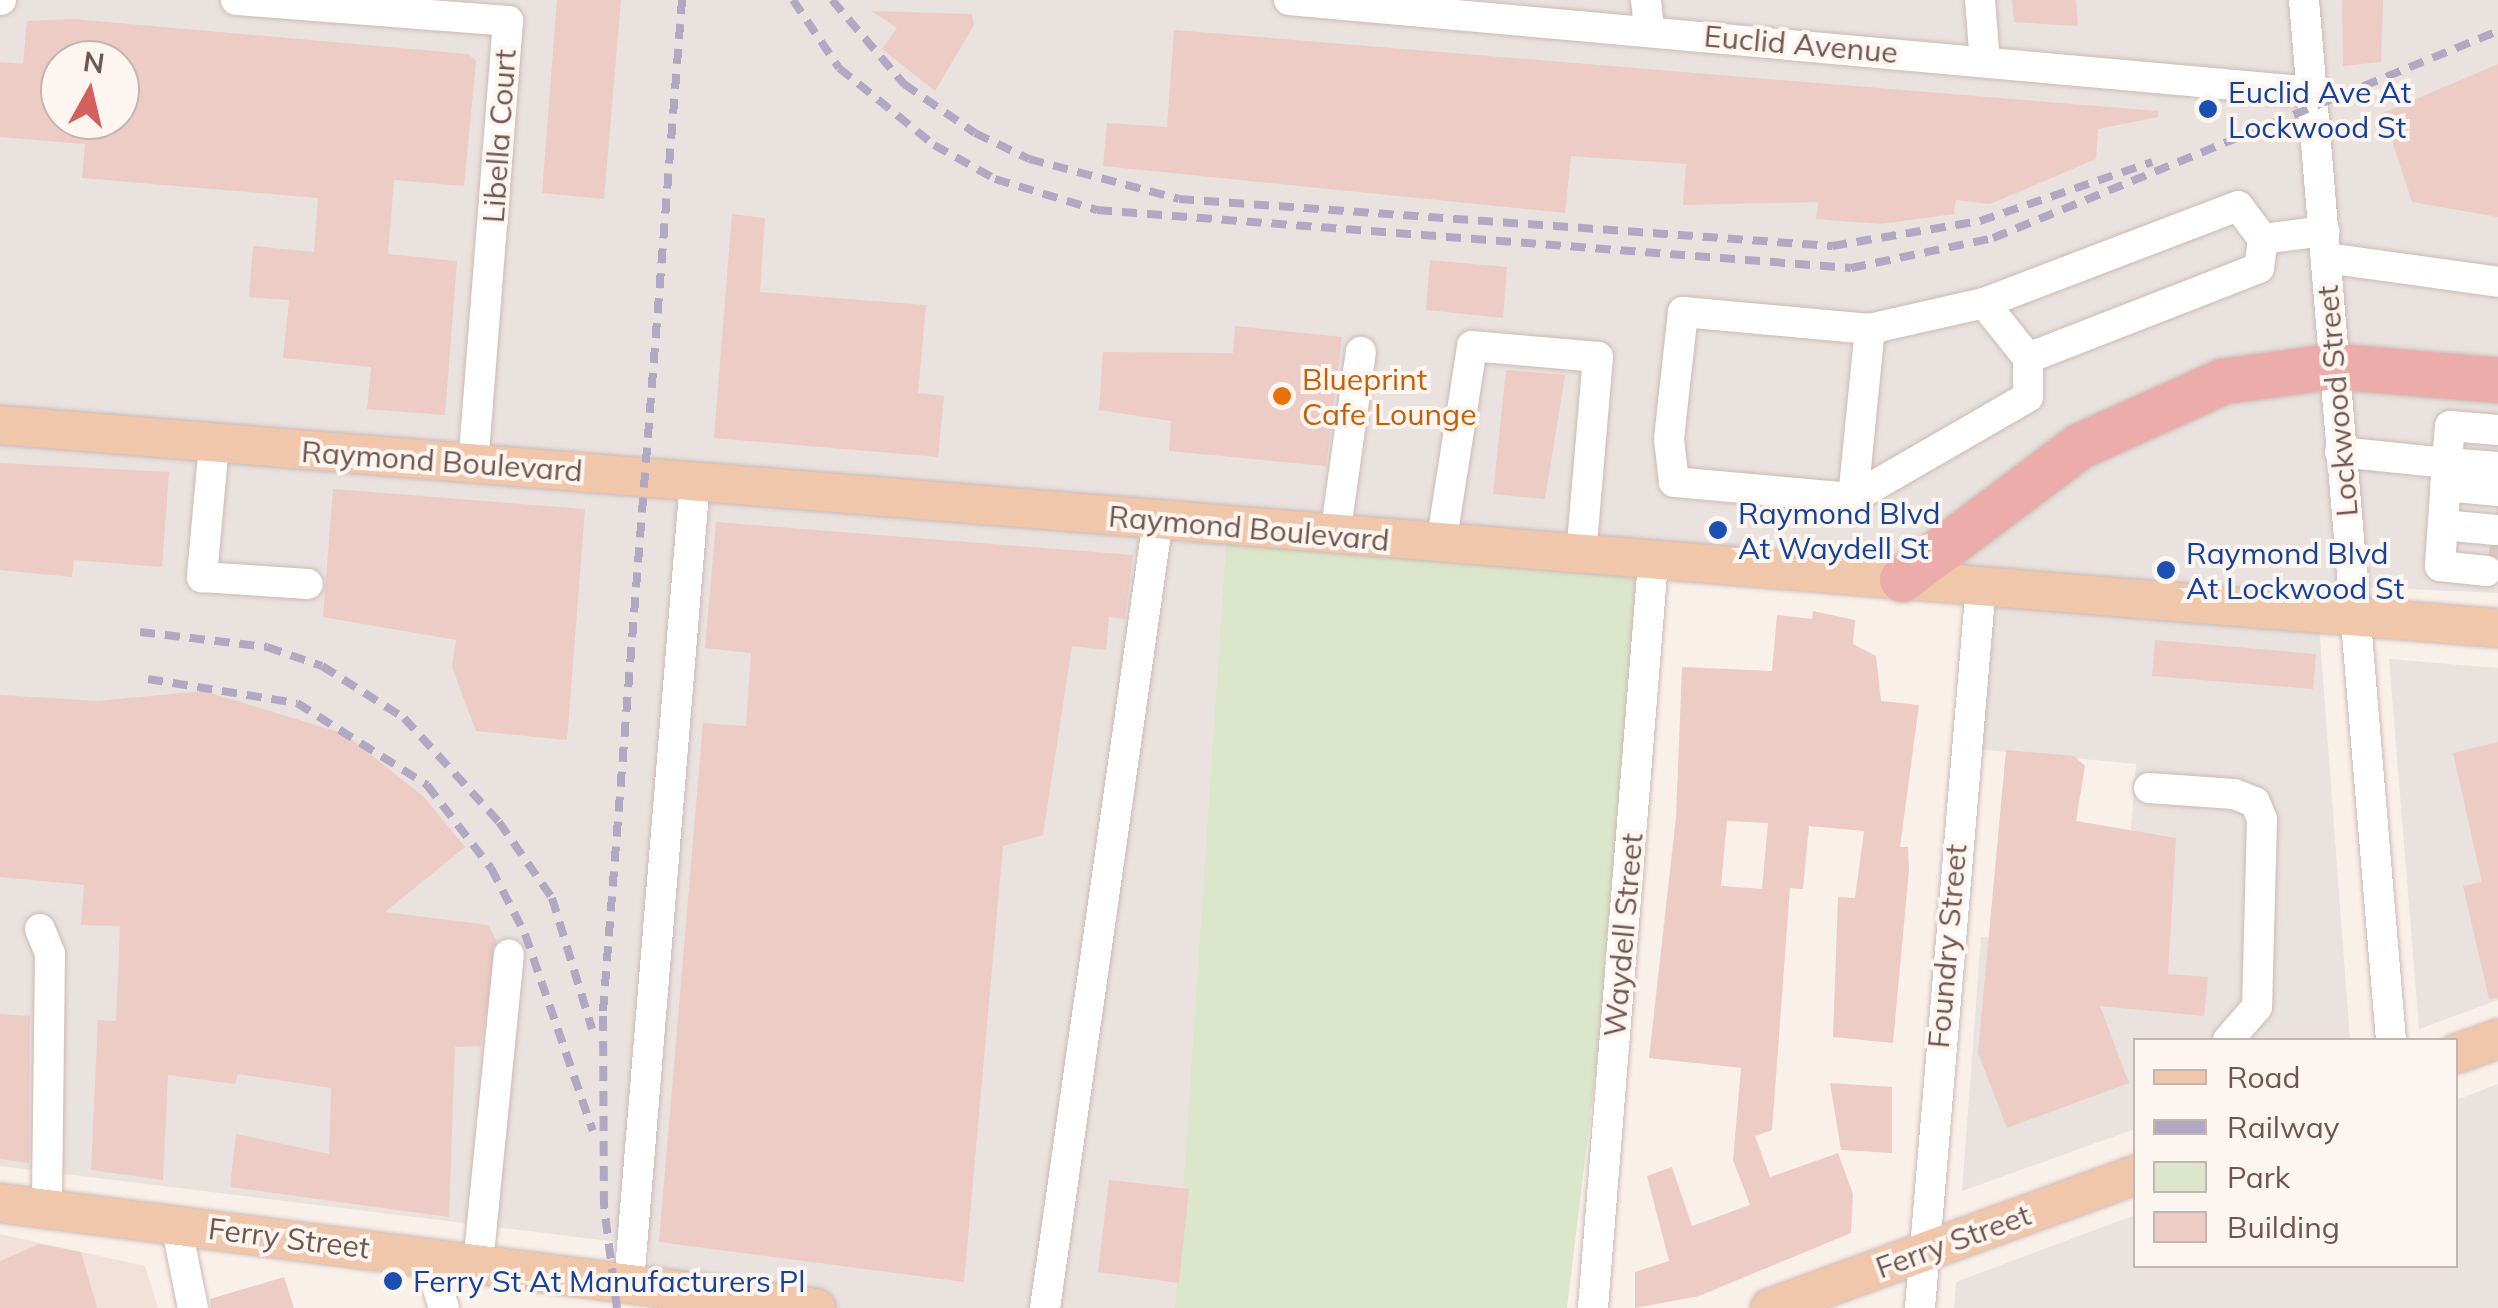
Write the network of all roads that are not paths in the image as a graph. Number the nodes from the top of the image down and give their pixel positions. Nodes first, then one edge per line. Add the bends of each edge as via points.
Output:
1 (236, 0) edge
2 (1289, 0) edge
3 (1980, 0) edge
4 (2304, 0) edge
5 (1492, 8) edge
6 (1647, 15) edge
7 (1985, 62) junction
8 (2312, 92) junction
9 (2263, 239) junction
10 (2325, 245) junction
11 (2498, 282) edge
12 (1984, 303) junction
13 (1870, 330) junction
14 (1361, 352) dead end
15 (2028, 358) junction
16 (2333, 366) junction
17 (2498, 380) edge
18 (0, 425) edge
19 (2498, 430) edge
20 (214, 444) junction
21 (2498, 447) edge
22 (2340, 452) junction
23 (473, 464) junction
24 (2498, 468) edge
25 (696, 480) junction
26 (2498, 491) edge
27 (2445, 495) junction
28 (1853, 498) junction
29 (1158, 520) junction
30 (1335, 536) junction
31 (2492, 541) edge
32 (1441, 545) junction
33 (1581, 556) junction
34 (1653, 562) junction
35 (1902, 579) junction
36 (308, 584) dead end
37 (1981, 585) junction
38 (2354, 617) junction
39 (2498, 628) edge
40 (2149, 788) dead end
41 (40, 929) dead end
42 (509, 955) dead end
43 (2230, 1038) edge
44 (2391, 1038) edge
45 (2498, 1039) edge
46 (2458, 1053) edge
47 (2133, 1176) edge
48 (0, 1202) edge
49 (47, 1204) junction
50 (176, 1224) junction
51 (1922, 1251) junction
52 (428, 1257) junction
53 (478, 1264) junction
54 (652, 1293) edge
55 (748, 1303) edge
56 (193, 1308) edge
57 (444, 1308) edge
58 (816, 1308) edge
59 (1044, 1308) edge
60 (1593, 1308) edge
61 (1770, 1308) edge
62 (1920, 1308) edge

1 - 23 street, Libella Court via 508,22
2 - 5 street, Euclid Avenue
3 - 7 street
4 - 8 street, Lockwood Street
5 - 6 street, Euclid Avenue
6 - 7 street, Euclid Avenue
7 - 8 street, Euclid Avenue
8 - 10 street, Lockwood Street
9 - 10 street
9 - 12 street via 2238,206
9 - 15 street via 2259,268
10 - 11 street
10 - 16 street, Lockwood Street
12 - 13 street
12 - 15 street
13 - 28 street
13 - 28 street via 1683,312 1668,439 1674,482
14 - 30 street
15 - 28 street via 2028,397
16 - 17 highway
16 - 22 street, Lockwood Street
16 - 35 highway via 2223,381 2147,409 2079,446
18 - 20 main road, Raymond Boulevard
19 - 27 street via 2450,426
20 - 23 main road, Raymond Boulevard
20 - 36 street via 202,577
21 - 27 street
22 - 27 street
22 - 38 street, Lockwood Street
23 - 25 main road, Raymond Boulevard
24 - 27 street
25 - 29 main road, Raymond Boulevard
25 - 54 street
26 - 27 street
27 - 31 street
27 - 31 street via 2440,566
29 - 30 main road, Raymond Boulevard
29 - 59 street
30 - 32 main road, Raymond Boulevard
32 - 33 main road, Raymond Boulevard
32 - 33 street via 1472,346 1598,357
33 - 34 main road, Raymond Boulevard
34 - 35 main road, Raymond Boulevard
34 - 60 street, Waydell Street
35 - 37 main road, Raymond Boulevard
37 - 38 main road, Raymond Boulevard
37 - 51 street, Foundry Street
38 - 39 main road, Raymond Boulevard
38 - 44 street, Lockwood Street
40 - 43 street via 2234,794 2255,802 2262,820 2258,1007
41 - 49 street via 50,954
42 - 53 street
45 - 46 main road
47 - 51 main road, Ferry Street
48 - 49 main road, Ferry Street
49 - 50 main road, Ferry Street
50 - 52 main road, Ferry Street
50 - 56 street
51 - 61 main road, Ferry Street
51 - 62 street, Foundry Street
52 - 53 main road, Ferry Street
52 - 57 street
53 - 54 main road, Ferry Street
54 - 55 main road, Ferry Street
55 - 58 main road, Ferry Street

